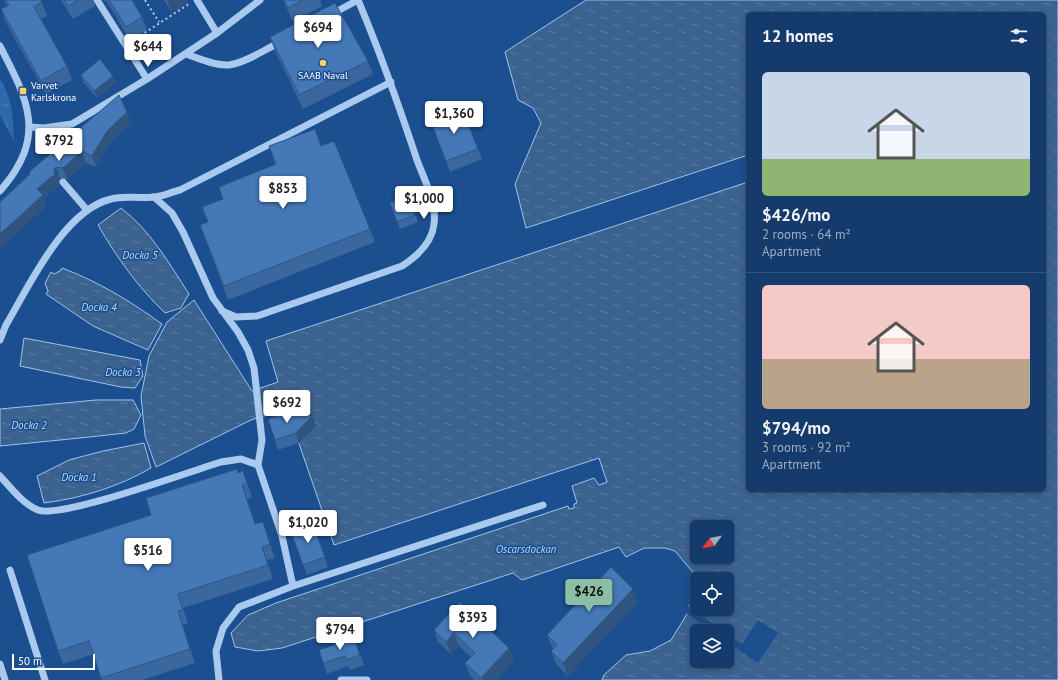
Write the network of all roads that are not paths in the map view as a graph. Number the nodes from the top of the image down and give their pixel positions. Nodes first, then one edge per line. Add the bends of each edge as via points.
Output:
1 (97, 0) edge
2 (196, 0) edge
3 (260, 0) edge
4 (358, 0) edge
5 (324, 18) edge
6 (217, 33) junction
7 (285, 40) edge
8 (0, 46) edge
9 (186, 54) junction
10 (148, 80) junction
11 (391, 82) junction
12 (30, 127) junction
13 (63, 182) dead end
14 (0, 191) edge
15 (154, 197) junction
16 (87, 210) junction
17 (222, 311) junction
18 (0, 340) edge
19 (258, 465) junction
20 (0, 476) edge
21 (543, 505) dead end
22 (10, 570) dead end
23 (293, 586) junction
24 (0, 664) edge
25 (5, 680) edge
26 (45, 680) edge
27 (219, 680) edge
28 (341, 680) edge
29 (367, 680) edge

1 - 10 street
2 - 6 street
3 - 6 street
4 - 5 street
4 - 11 street
6 - 9 street
7 - 9 street via 238,63 228,65
8 - 12 street via 23,91
9 - 10 street
10 - 12 street via 72,124
11 - 15 street via 180,190
11 - 17 street via 432,202 434,224 428,242 415,258 402,266 257,316 236,317
12 - 14 street via 26,149
13 - 16 street
15 - 16 street via 111,199
15 - 17 street via 172,213 213,298
16 - 18 street via 71,223 56,242 6,325
17 - 19 street via 238,332 254,368 262,440
19 - 20 street via 241,459 221,462 90,503 54,511 40,511 30,506
19 - 23 street via 282,536
21 - 23 street
22 - 26 street
23 - 27 street via 239,607 223,628 216,651
24 - 25 street
28 - 29 street

